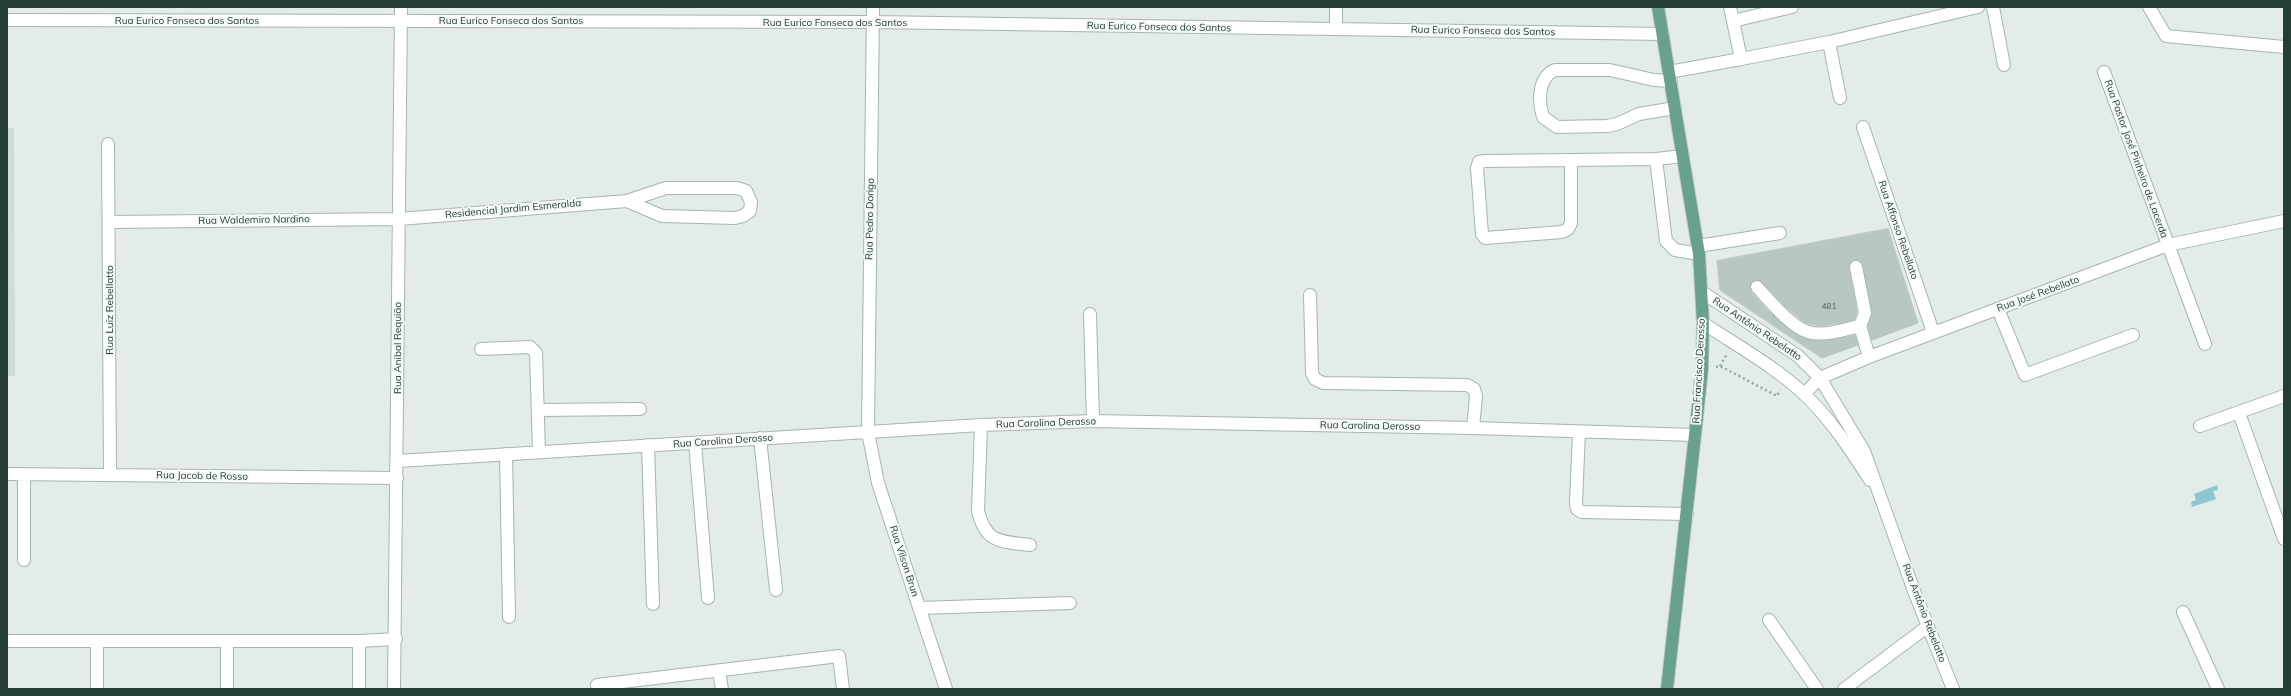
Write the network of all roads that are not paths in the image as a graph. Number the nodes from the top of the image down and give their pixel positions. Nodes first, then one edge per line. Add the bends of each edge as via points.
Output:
1 (401, 7) edge
2 (873, 7) edge
3 (1336, 7) edge
4 (1658, 7) edge
5 (1730, 7) edge
6 (1792, 7) edge
7 (1978, 7) edge
8 (1993, 7) edge
9 (2149, 7) edge
10 (7, 20) edge
11 (400, 21) junction
12 (1733, 21) junction
13 (873, 22) junction
14 (1336, 29) junction
15 (1663, 34) junction
16 (1829, 42) junction
17 (2284, 47) edge
18 (1741, 59) junction
19 (2004, 65) dead end
20 (2104, 72) dead end
21 (1670, 77) junction
22 (1840, 98) dead end
23 (1675, 108) junction
24 (1863, 127) dead end
25 (108, 144) dead end
26 (1683, 156) junction
27 (1656, 159) junction
28 (1571, 161) junction
29 (627, 201) junction
30 (399, 219) junction
31 (2284, 221) edge
32 (110, 222) junction
33 (1780, 233) dead end
34 (2168, 246) junction
35 (1699, 250) junction
36 (1856, 267) dead end
37 (1757, 287) dead end
38 (1702, 292) junction
39 (1310, 295) dead end
40 (1998, 309) junction
41 (1090, 314) dead end
42 (1703, 323) junction
43 (1860, 326) junction
44 (1933, 332) junction
45 (2133, 335) dead end
46 (2205, 344) dead end
47 (480, 349) dead end
48 (1869, 357) junction
49 (1820, 378) junction
50 (1804, 394) junction
51 (2284, 396) edge
52 (640, 409) dead end
53 (538, 410) junction
54 (2238, 413) junction
55 (1093, 421) junction
56 (981, 425) junction
57 (2200, 426) dead end
58 (1473, 428) junction
59 (868, 432) junction
60 (1579, 432) junction
61 (1695, 435) junction
62 (760, 438) junction
63 (695, 442) junction
64 (648, 446) junction
65 (539, 452) junction
66 (506, 454) junction
67 (398, 461) junction
68 (7, 474) edge
69 (24, 474) junction
70 (110, 476) junction
71 (397, 478) junction
72 (1878, 493) junction
73 (1687, 514) junction
74 (2283, 534) edge
75 (1030, 545) dead end
76 (24, 560) dead end
77 (776, 590) dead end
78 (708, 598) dead end
79 (1070, 603) dead end
80 (653, 604) dead end
81 (919, 608) junction
82 (2183, 612) dead end
83 (509, 616) dead end
84 (1769, 620) dead end
85 (1928, 626) junction
86 (396, 639) junction
87 (97, 641) junction
88 (359, 641) junction
89 (7, 642) edge
90 (227, 642) junction
91 (720, 672) junction
92 (1951, 688) edge
93 (97, 689) edge
94 (227, 689) edge
95 (359, 689) edge
96 (394, 689) edge
97 (598, 689) edge
98 (722, 689) edge
99 (843, 689) edge
100 (946, 689) edge
101 (1667, 689) edge
102 (1817, 689) edge
103 (1844, 689) edge
104 (2218, 689) edge

1 - 11 street, Rua Anibal Requião
2 - 13 street, Rua Pedro Dorigo
3 - 14 street
4 - 15 main road, Rua Francisco Derosso
5 - 12 street
6 - 12 street
7 - 16 street
8 - 19 street
9 - 17 street via 2166,36
10 - 11 street, Rua Eurico Fonseca dos Santos
11 - 13 street, Rua Eurico Fonseca dos Santos
11 - 30 street, Rua Anibal Requião
12 - 18 street
13 - 14 street, Rua Eurico Fonseca dos Santos
13 - 59 street, Rua Pedro Dorigo
14 - 15 street, Rua Eurico Fonseca dos Santos
15 - 21 main road, Rua Francisco Derosso
16 - 18 street
16 - 22 street
18 - 21 street
20 - 34 street, Rua Pastor José Pinheiro de Lacerda
21 - 23 main road, Rua Francisco Derosso
21 - 23 street via 1654,80 1610,70 1555,70 1548,73 1543,80 1540,108 1543,117 1557,127 1607,126 1640,114
23 - 26 main road, Rua Francisco Derosso
24 - 44 street, Rua Affonso Rebellato
25 - 32 street, Rua Luiz Rebellatto
26 - 27 street
26 - 35 main road, Rua Francisco Derosso
27 - 28 street
27 - 35 street via 1666,241 1675,250
28 - 28 street via 1571,222 1568,229 1562,232 1485,238 1481,227 1477,168 1479,162
29 - 29 street, Residencial Jardim Esmeralda via 662,216 735,218 750,211 751,202 746,192 737,188 666,188
29 - 30 street, Residencial Jardim Esmeralda
30 - 32 street, Rua Waldemiro Nardino
30 - 67 street, Rua Anibal Requião
31 - 34 street, Rua José Rebellato
32 - 70 street, Rua Luiz Rebellatto
33 - 35 street
34 - 40 street, Rua José Rebellato
34 - 46 street, Rua Pastor José Pinheiro de Lacerda
35 - 38 main road, Rua Francisco Derosso
36 - 43 street via 1865,313
37 - 43 street via 1798,327 1808,332 1821,333
38 - 42 main road, Rua Francisco Derosso
38 - 49 street, Rua Antônio Rebelatto via 1798,356
39 - 58 street via 1312,373 1315,379 1322,383 1467,385 1474,389 1476,396
40 - 44 street, Rua José Rebellato
40 - 45 street via 2025,375
41 - 55 street
42 - 50 street, Rua Antônio Rebelatto via 1788,380
42 - 61 main road, Rua Francisco Derosso via 1702,369
43 - 48 street
44 - 48 street, Rua José Rebellato
47 - 53 street via 530,347 536,353
48 - 49 street, Rua José Rebellato
49 - 50 street, Rua José Rebellato
49 - 72 street, Rua Antônio Rebelatto via 1864,451
50 - 72 street, Rua Antônio Rebelatto via 1835,429
51 - 54 street
52 - 53 street
53 - 65 street
54 - 57 street
54 - 74 street
55 - 56 street, Rua Carolina Derosso
55 - 58 street, Rua Carolina Derosso
56 - 59 street, Rua Carolina Derosso
56 - 75 street via 978,511 981,522 990,536 997,541
58 - 60 street, Rua Carolina Derosso
59 - 62 street, Rua Carolina Derosso
59 - 81 street, Rua Vilson Brun via 878,483
60 - 61 street, Rua Carolina Derosso
60 - 73 street via 1577,509 1582,512
61 - 73 main road, Rua Francisco Derosso
62 - 63 street, Rua Carolina Derosso
62 - 77 street
63 - 64 street, Rua Carolina Derosso
63 - 78 street
64 - 65 street, Rua Carolina Derosso
64 - 80 street
65 - 66 street, Rua Carolina Derosso
66 - 67 street, Rua Carolina Derosso
66 - 83 street
67 - 71 street, Rua Anibal Requião
68 - 69 street, Rua Jacob de Rosso
69 - 70 street, Rua Jacob de Rosso
69 - 76 street
70 - 71 street, Rua Jacob de Rosso
71 - 86 street, Rua Anibal Requião
72 - 85 street, Rua Antônio Rebelatto
73 - 101 main road, Rua Francisco Derosso
79 - 81 street
81 - 100 street, Rua Vilson Brun
82 - 104 street
84 - 102 street
85 - 92 street, Rua Antônio Rebelatto
85 - 103 street
86 - 88 street
86 - 96 street, Rua Anibal Requião
87 - 89 street
87 - 90 street
87 - 93 street
88 - 90 street
88 - 95 street
90 - 94 street
91 - 97 street via 597,685
91 - 98 street
91 - 99 street via 839,656

